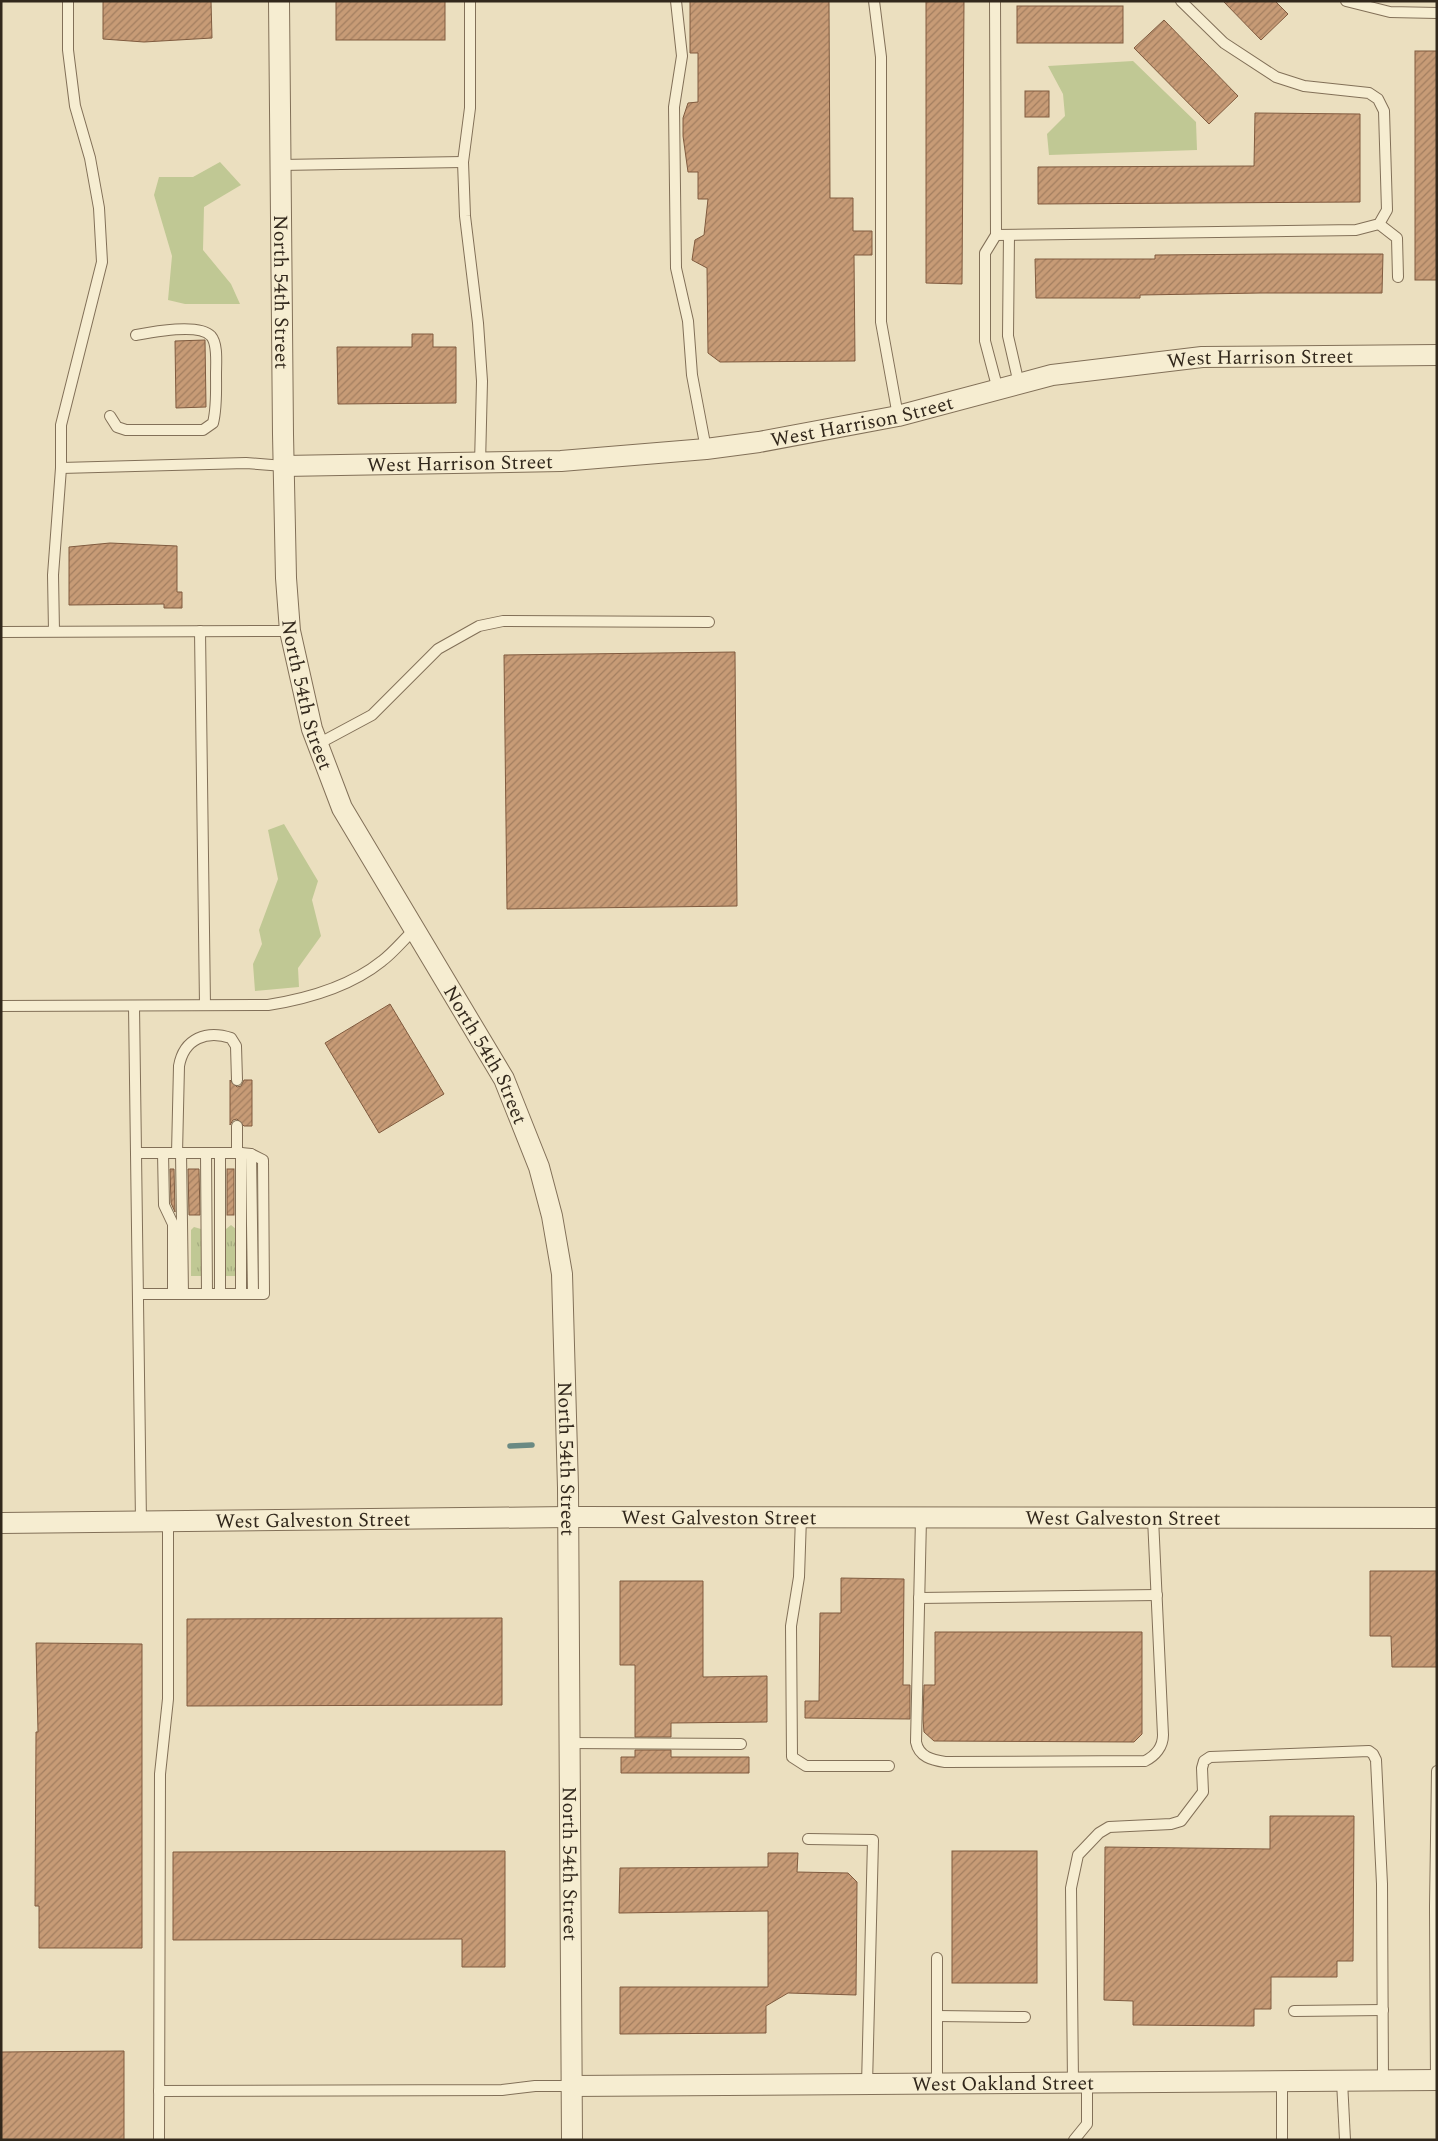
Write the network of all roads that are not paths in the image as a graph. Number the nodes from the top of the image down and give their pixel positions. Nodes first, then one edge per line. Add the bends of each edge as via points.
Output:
1 (68, 1) edge
2 (280, 1) edge
3 (470, 1) edge
4 (676, 1) edge
5 (874, 1) edge
6 (994, 1) edge
7 (1181, 1) edge
8 (1346, 1) edge
9 (1437, 13) edge
10 (463, 162) junction
11 (280, 165) junction
12 (1380, 224) junction
13 (996, 235) junction
14 (1010, 235) junction
15 (1398, 277) dead end
16 (136, 335) dead end
17 (1437, 355) edge
18 (1019, 384) junction
19 (998, 390) junction
20 (110, 416) dead end
21 (898, 416) junction
22 (706, 449) junction
23 (480, 464) junction
24 (284, 466) junction
25 (61, 468) junction
26 (709, 622) dead end
27 (54, 631) junction
28 (200, 631) junction
29 (290, 631) junction
30 (1, 632) edge
31 (318, 744) junction
32 (415, 929) junction
33 (206, 1005) junction
34 (1, 1006) edge
35 (134, 1006) junction
36 (238, 1080) dead end
37 (237, 1126) dead end
38 (136, 1153) junction
39 (163, 1153) junction
40 (179, 1153) junction
41 (206, 1153) junction
42 (220, 1153) junction
43 (243, 1153) junction
44 (138, 1294) junction
45 (178, 1294) junction
46 (207, 1294) junction
47 (220, 1294) junction
48 (242, 1294) junction
49 (568, 1517) junction
50 (801, 1517) junction
51 (920, 1518) junction
52 (1153, 1518) junction
53 (1437, 1518) edge
54 (168, 1521) junction
55 (141, 1522) junction
56 (1, 1523) edge
57 (1157, 1595) junction
58 (919, 1598) junction
59 (569, 1743) junction
60 (741, 1744) dead end
61 (889, 1766) dead end
62 (1437, 1770) edge
63 (808, 1839) dead end
64 (1436, 1907) edge
65 (938, 1958) dead end
66 (1383, 2010) junction
67 (1294, 2011) dead end
68 (938, 2016) junction
69 (1025, 2017) dead end
70 (1436, 2080) edge
71 (1342, 2081) junction
72 (1383, 2081) junction
73 (1282, 2082) junction
74 (1080, 2083) junction
75 (938, 2084) junction
76 (867, 2085) junction
77 (571, 2086) junction
78 (159, 2091) junction
79 (159, 2140) edge
80 (572, 2140) edge
81 (1074, 2140) edge
82 (1282, 2140) edge
83 (1345, 2140) edge

1 - 25 lane via 68,50 75,106 90,158 102,262 65,403 61,425
2 - 11 street, North 54th Street
3 - 10 lane via 470,108
4 - 22 lane via 682,56 674,107 676,268 688,321 692,375
5 - 21 lane via 881,57 881,322
6 - 13 lane
7 - 12 lane via 1224,43 1276,77 1304,86 1369,92 1378,100 1384,111 1387,210
8 - 9 lane via 1390,12
10 - 11 lane
10 - 23 lane via 464,216 482,381
11 - 24 street, North 54th Street
12 - 14 lane via 1356,230
12 - 15 lane via 1397,238
13 - 14 lane
13 - 19 lane via 985,253 985,341
14 - 18 lane via 1008,336
16 - 20 lane via 183,330 211,336 216,369 213,423 203,430 126,430 117,427
17 - 18 street, West Harrison Street via 1202,357 1052,375
18 - 19 street, West Harrison Street
19 - 21 street, West Harrison Street
21 - 22 street, West Harrison Street
22 - 23 street, West Harrison Street
23 - 24 street, West Harrison Street
24 - 25 lane via 246,463
24 - 29 street, North 54th Street
25 - 27 lane via 54,558
26 - 31 lane via 503,621 484,625 438,649 372,715
27 - 28 lane
27 - 30 lane
28 - 29 lane
28 - 33 lane
29 - 31 street, North 54th Street
31 - 32 street, North 54th Street via 342,808
32 - 33 lane via 382,962 346,982 295,1001 268,1005
32 - 49 street, North 54th Street via 504,1079 539,1167 552,1216 562,1274
33 - 35 lane
34 - 35 lane
35 - 38 lane
36 - 40 lane via 236,1046 231,1038 210,1034 194,1039 188,1045 181,1054 179,1066
37 - 43 lane
38 - 39 lane
38 - 44 lane
39 - 40 lane
39 - 45 lane via 164,1205 173,1224
40 - 41 lane
40 - 45 lane
41 - 42 lane
41 - 46 lane
42 - 43 lane
42 - 47 lane
43 - 48 lane
43 - 48 lane via 263,1160 264,1294
44 - 45 lane
44 - 55 lane
45 - 46 lane
46 - 47 lane
47 - 48 lane
49 - 50 street, West Galveston Street
49 - 54 street, West Galveston Street
49 - 59 street, North 54th Street
50 - 51 street, West Galveston Street
50 - 61 lane via 799,1577 791,1626 792,1756 806,1766
51 - 52 street, West Galveston Street
51 - 58 lane
52 - 53 street, West Galveston Street
52 - 57 lane
54 - 55 street, West Galveston Street
54 - 78 lane via 168,1700 160,1774
55 - 56 street, West Galveston Street
57 - 58 lane
57 - 58 lane via 1163,1741 1156,1753 1145,1761 945,1762 921,1754 916,1742
59 - 60 lane
59 - 77 street, North 54th Street
62 - 64 lane
63 - 76 lane via 873,1840
64 - 70 lane
65 - 68 lane
66 - 67 lane
66 - 72 lane
66 - 74 lane via 1382,1884 1376,1760 1373,1754 1369,1751 1210,1757 1202,1768 1203,1792 1181,1820 1171,1824 1109,1828 1086,1845 1076,1860 1071,1888
68 - 69 lane
68 - 75 lane
70 - 72 street, West Oakland Street
71 - 72 street, West Oakland Street
71 - 73 street, West Oakland Street
71 - 83 lane
73 - 74 street, West Oakland Street
73 - 82 lane
74 - 75 street, West Oakland Street
74 - 81 lane via 1087,2124
75 - 76 street, West Oakland Street
76 - 77 street, West Oakland Street
77 - 78 lane via 502,2090
77 - 80 street, North 54th Street
78 - 79 lane

